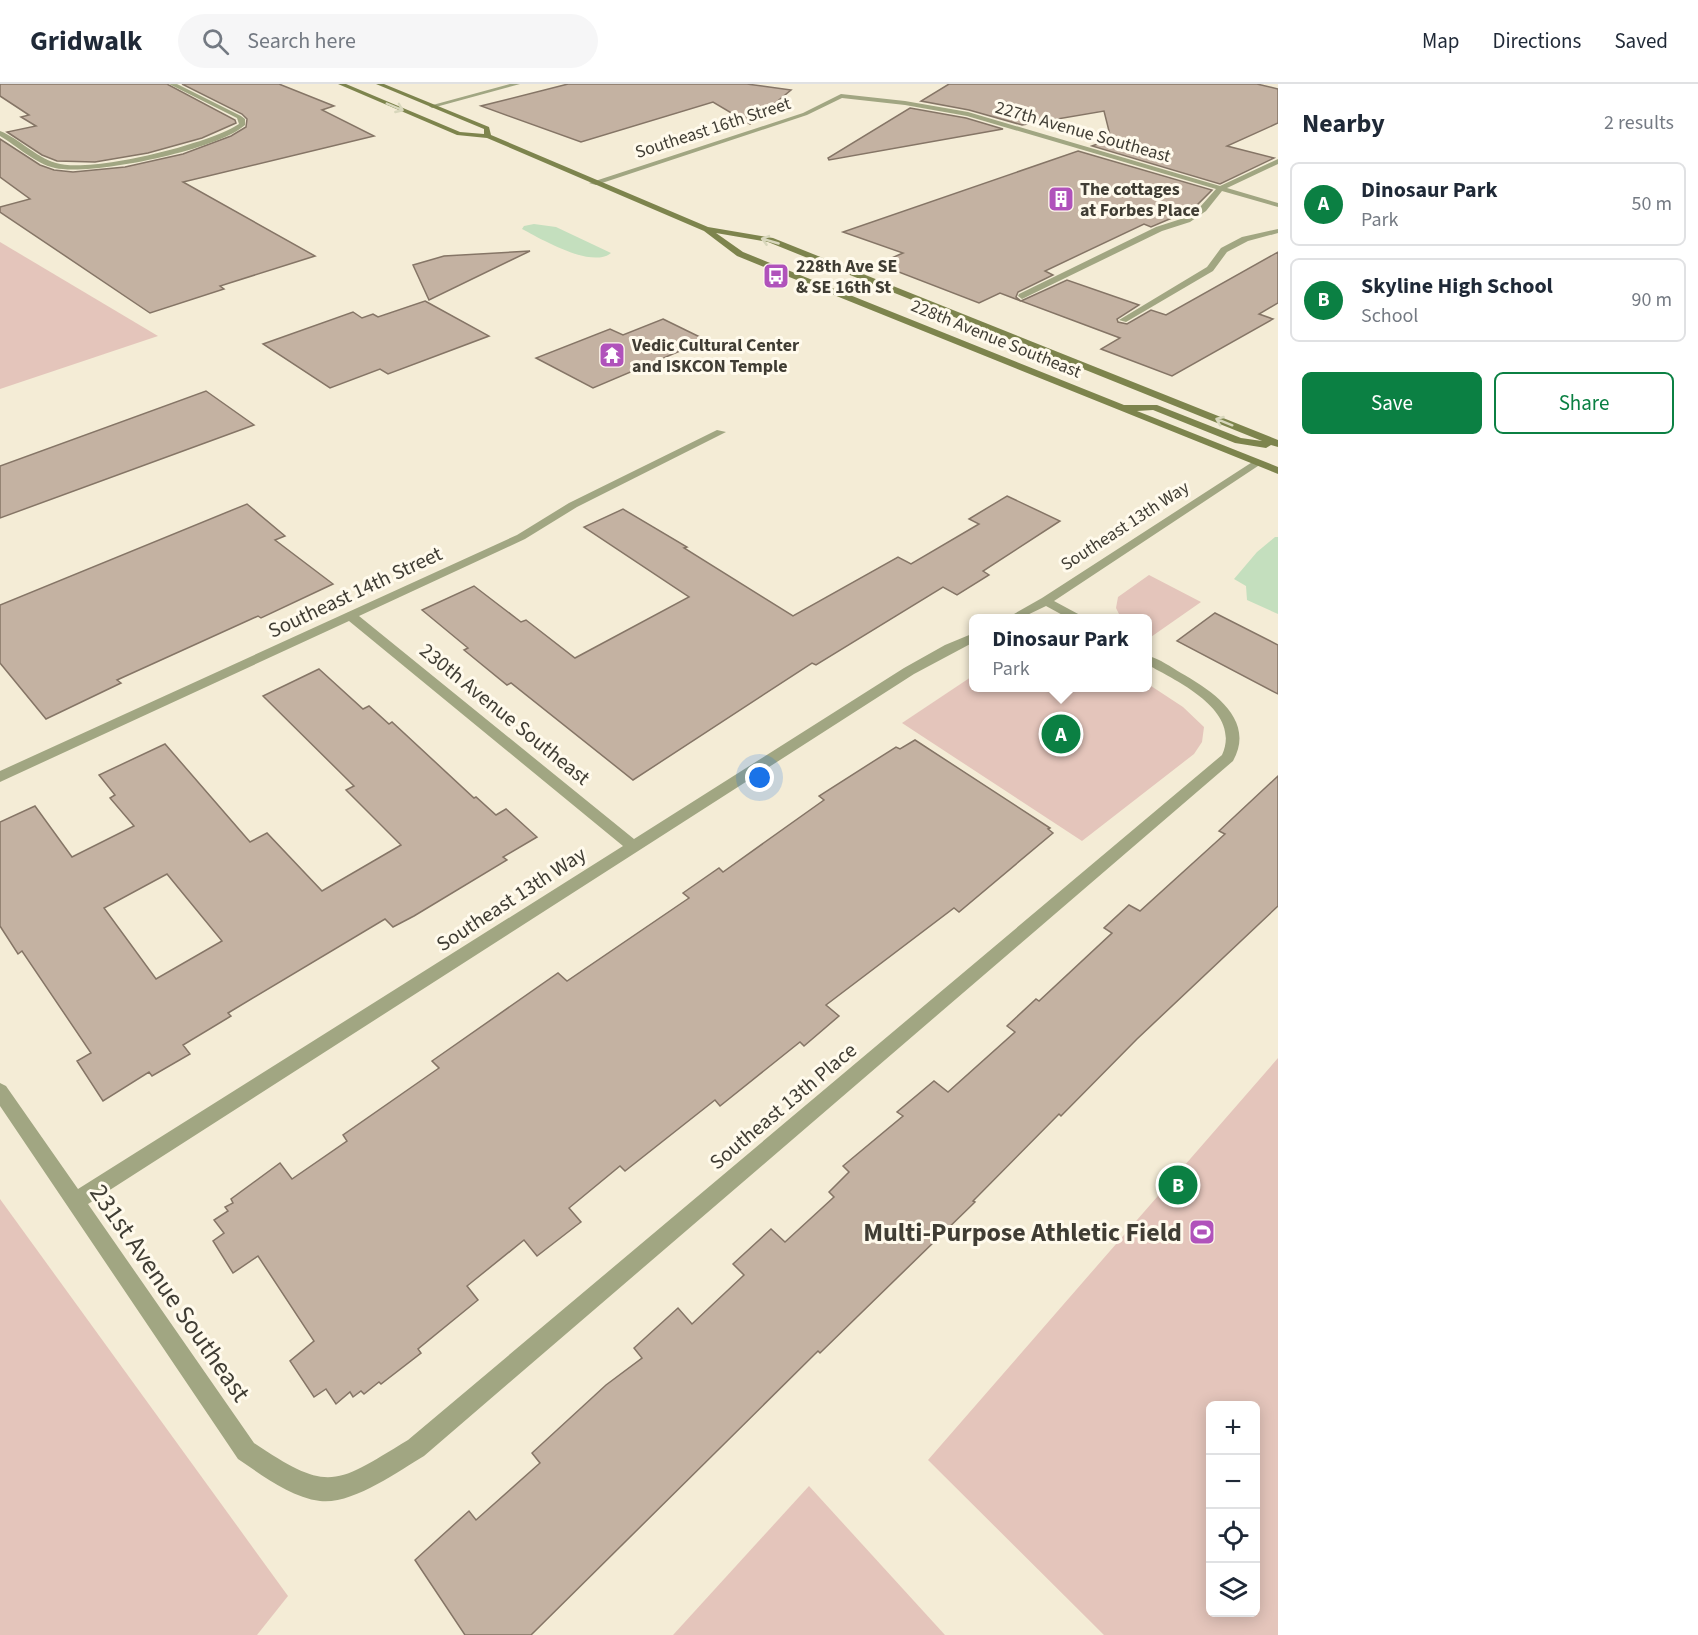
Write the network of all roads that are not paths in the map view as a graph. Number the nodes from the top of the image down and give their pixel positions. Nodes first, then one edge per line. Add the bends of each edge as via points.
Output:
1 (172, 84) edge
2 (341, 84) edge
3 (380, 84) edge
4 (517, 84) edge
5 (846, 86) dead end
6 (841, 96) junction
7 (432, 106) junction
8 (0, 133) edge
9 (488, 136) junction
10 (1278, 161) edge
11 (593, 183) junction
12 (1221, 188) junction
13 (1278, 205) edge
14 (706, 229) junction
15 (1278, 231) edge
16 (1022, 296) dead end
17 (1123, 320) dead end
18 (1124, 408) junction
19 (721, 432) dead end
20 (1278, 445) edge
21 (1257, 462) junction
22 (1278, 471) edge
23 (1046, 601) junction
24 (1021, 614) edge
25 (1069, 614) edge
26 (350, 615) junction
27 (969, 639) edge
28 (1152, 662) edge
29 (0, 777) edge
30 (633, 846) junction
31 (0, 1091) edge
32 (74, 1202) junction
33 (327, 1491) joint

1 - 8 street via 239,117 242,125 216,139 116,164 72,168 55,166
2 -> 9 main road, 228th Avenue Southeast via 459,134
3 - 7 main road, 228th Avenue Southeast
4 - 7 street
5 - 6 street
6 - 11 street, Southeast 16th Street via 805,114
6 - 12 street, 227th Avenue Southeast via 968,114
7 - 9 main road, 228th Avenue Southeast via 487,129
9 - 11 main road, 228th Avenue Southeast
10 - 12 street
11 - 14 main road, 228th Avenue Southeast
12 - 13 street, 227th Avenue Southeast
12 - 16 street via 1187,220 1159,229
14 - 18 main road, 228th Avenue Southeast via 740,254
20 -> 14 main road, 228th Avenue Southeast via 770,240
15 - 17 street via 1224,250 1209,269
18 - 20 main road via 1154,407 1239,441
18 - 21 main road, 228th Avenue Southeast
19 - 26 street, Southeast 14th Street via 573,505 521,537
21 - 22 main road, 228th Avenue Southeast
21 - 23 street, Southeast 13th Way
23 - 24 street, Southeast 13th Way
23 - 25 street
26 - 29 street, Southeast 14th Street
26 - 30 street, 230th Avenue Southeast
27 - 30 street, Southeast 13th Way via 909,671
28 - 33 street, Southeast 13th Place via 1197,688 1231,722 1234,742 1228,758 416,1448 372,1475
30 - 32 street, Southeast 13th Way
31 - 32 street, 231st Avenue Southeast
32 - 33 street, 231st Avenue Southeast via 246,1451 289,1479

